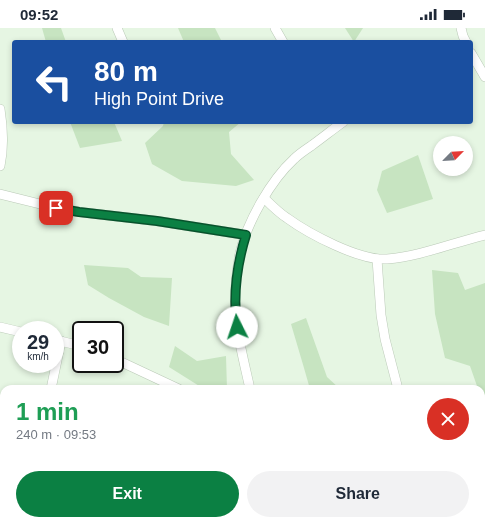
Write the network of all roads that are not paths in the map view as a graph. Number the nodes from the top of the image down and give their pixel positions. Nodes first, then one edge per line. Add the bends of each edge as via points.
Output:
1 (117, 28) edge
2 (275, 28) edge
3 (121, 40) edge
4 (282, 40) edge
5 (473, 56) edge
6 (485, 77) edge
7 (0, 109) edge
8 (339, 124) edge
9 (0, 166) edge
10 (0, 194) edge
11 (264, 198) junction
12 (246, 235) junction
13 (485, 235) edge
14 (376, 259) junction
15 (0, 327) edge
16 (12, 330) edge
17 (124, 363) edge
18 (53, 373) edge
19 (52, 385) edge
20 (170, 385) edge
21 (249, 385) edge
22 (397, 385) edge

1 - 3 street
2 - 4 street
5 - 6 street
7 - 9 street via 3,136
8 - 11 street via 294,158
10 - 12 street via 79,212
11 - 12 street
11 - 14 street via 286,218 317,236 349,251
12 - 21 street via 240,254 236,285 236,319
13 - 14 street via 419,254
14 - 22 street via 381,315
15 - 16 street
17 - 20 street
18 - 19 street

